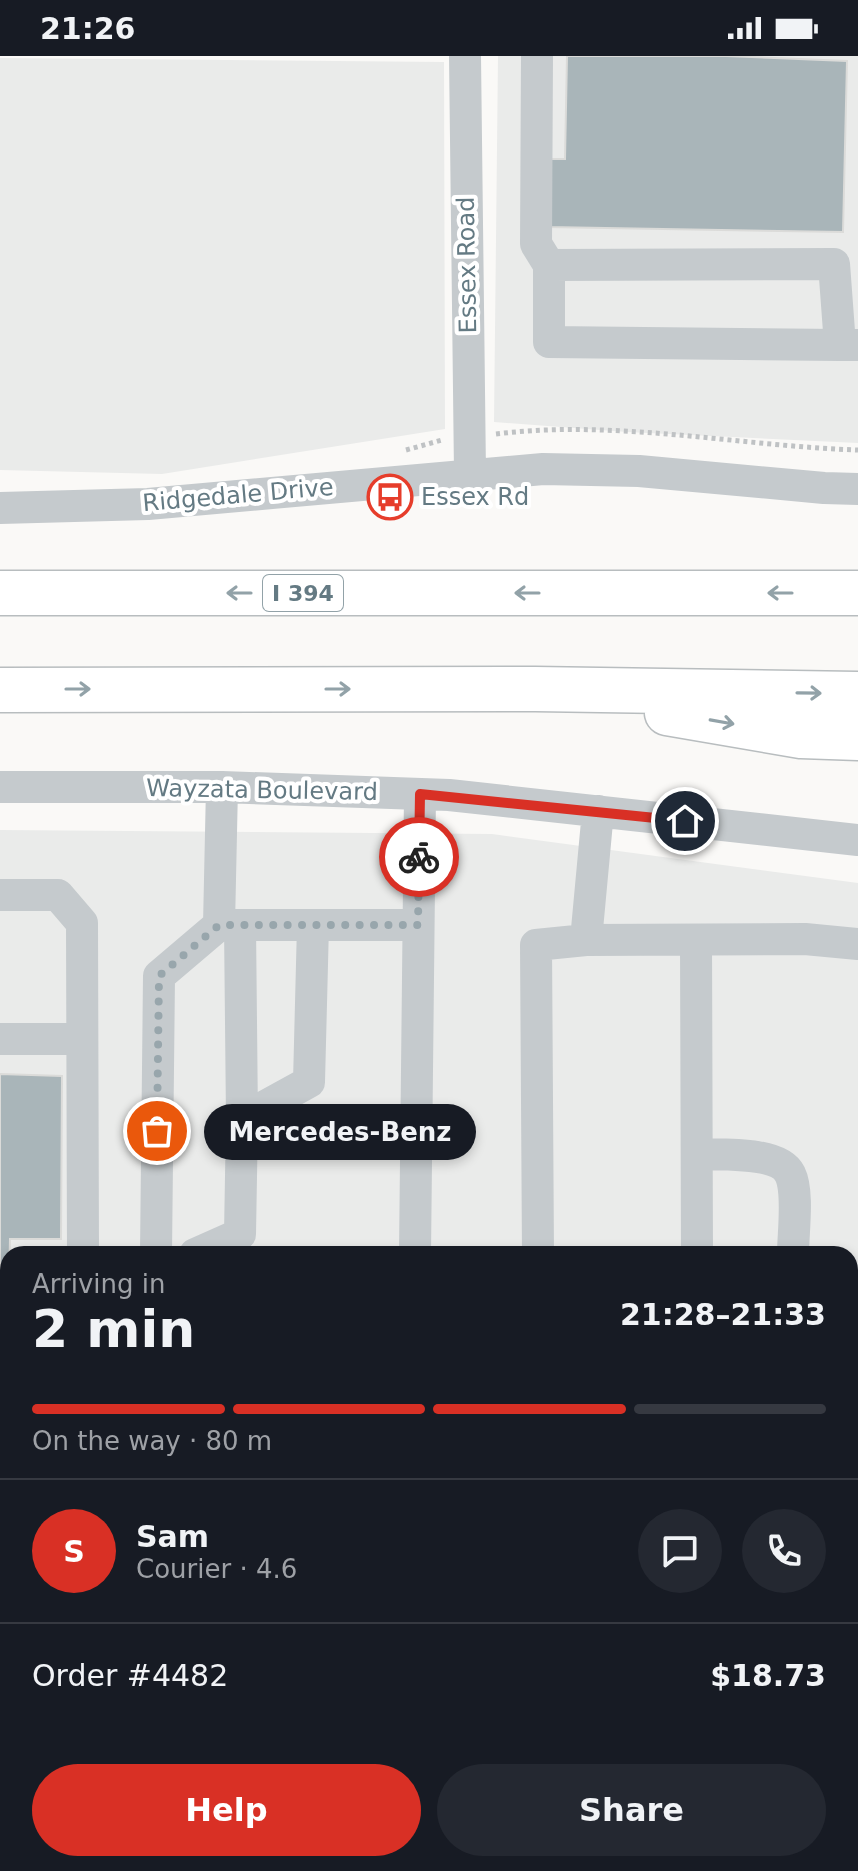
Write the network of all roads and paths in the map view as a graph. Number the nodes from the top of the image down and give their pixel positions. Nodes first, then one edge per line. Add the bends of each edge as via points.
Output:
1 (465, 56) edge
2 (537, 56) edge
3 (549, 265) junction
4 (849, 345) edge
5 (504, 433) dead end
6 (858, 450) edge
7 (470, 473) junction
8 (858, 489) edge
9 (0, 508) edge
10 (0, 593) edge
11 (858, 593) edge
12 (535, 689) junction
13 (0, 690) edge
14 (858, 694) edge
15 (858, 738) edge
16 (0, 787) edge
17 (222, 787) junction
18 (420, 794) junction
19 (598, 811) junction
20 (858, 840) edge
21 (0, 895) edge
22 (229, 925) junction
23 (313, 925) junction
24 (418, 925) junction
25 (586, 940) junction
26 (696, 940) junction
27 (858, 944) edge
28 (0, 1039) edge
29 (82, 1039) junction
30 (242, 1119) junction
31 (697, 1154) junction
32 (83, 1246) edge
33 (156, 1246) edge
34 (213, 1246) edge
35 (415, 1246) edge
36 (538, 1246) edge
37 (697, 1246) edge
38 (793, 1246) edge

1 - 7 street, Essex Road
2 - 3 street via 536,244
3 - 4 street via 834,264
3 - 4 street via 549,342
5 - 6 path via 620,432
7 - 8 street, Ridgedale Drive via 602,470
7 - 9 street, Ridgedale Drive via 148,504
11 -> 10 highway, I 394
13 -> 12 highway
12 -> 14 highway
12 -> 15 highway via 801,736
16 - 17 street, Wayzata Boulevard
17 - 18 street, Wayzata Boulevard
17 - 22 street
18 - 19 street, Wayzata Boulevard
18 - 24 street
19 - 20 street, Wayzata Boulevard
19 - 25 street
21 - 29 street via 58,895 82,923
22 - 23 street
22 - 30 street
22 - 33 street via 159,976
23 - 24 street
23 - 30 street via 309,1082
24 - 35 street
25 - 26 street
25 - 36 street via 536,945
26 - 27 street
26 - 31 street
28 - 29 street
29 - 32 street
30 - 34 street via 240,1234
31 - 37 street
31 - 38 street via 766,1158 785,1166 794,1187

